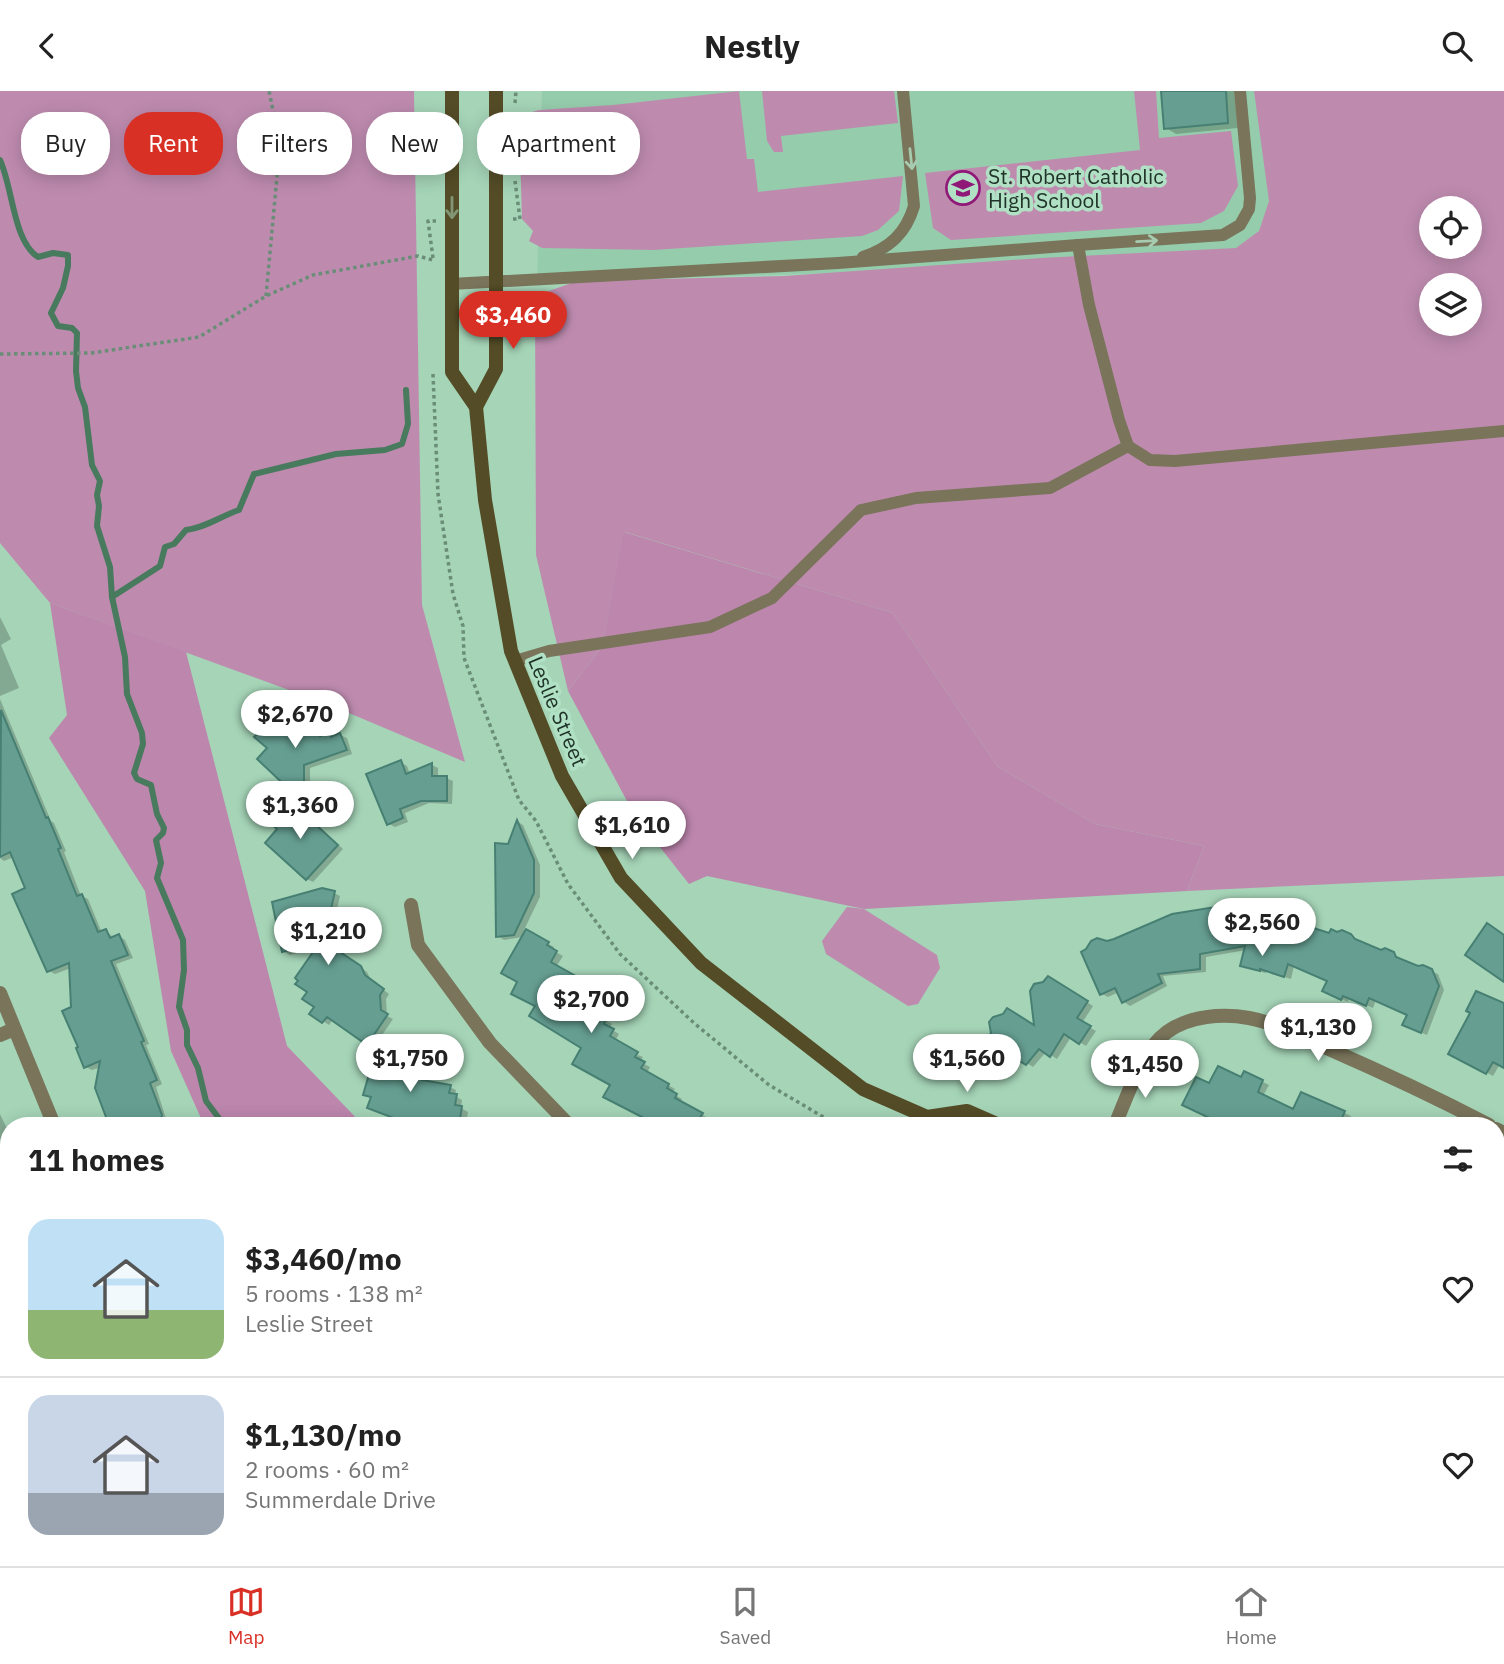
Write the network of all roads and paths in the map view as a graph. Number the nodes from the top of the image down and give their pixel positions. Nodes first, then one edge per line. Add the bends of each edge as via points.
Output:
1 (269, 91) edge
2 (452, 91) edge
3 (496, 91) edge
4 (516, 91) edge
5 (904, 91) edge
6 (1240, 91) edge
7 (515, 112) dead end
8 (514, 175) dead end
9 (496, 219) junction
10 (428, 221) dead end
11 (452, 221) junction
12 (1078, 245) junction
13 (433, 260) dead end
14 (838, 263) junction
15 (497, 281) junction
16 (451, 284) junction
17 (266, 296) junction
18 (0, 354) edge
19 (476, 407) junction
20 (1504, 431) edge
21 (1128, 446) junction
22 (515, 661) junction
23 (411, 905) dead end
24 (0, 993) edge
25 (14, 1029) junction
26 (0, 1035) edge
27 (51, 1117) edge
28 (561, 1117) edge
29 (922, 1117) edge
30 (945, 1117) edge
31 (981, 1117) edge
32 (1119, 1117) edge
33 (1474, 1117) edge

1 - 17 path via 280,144
2 -> 11 main road, Leslie Street
3 - 9 main road
4 - 7 path
5 -> 14 lane via 914,182 909,222 888,246
12 -> 6 lane via 1223,235 1240,225 1250,198
8 - 9 path via 520,219
9 - 15 main road
10 - 11 path
11 - 16 main road, Leslie Street
12 - 14 lane
12 - 21 lane via 1089,305
13 - 17 path via 418,256 313,275
14 - 15 lane
15 - 16 lane
15 - 19 main road via 496,369
16 - 19 main road, Leslie Street via 452,372
17 - 18 path via 199,337 91,353
19 - 22 main road, Leslie Street via 485,500
20 - 21 lane via 1175,461 1150,460
21 - 22 lane via 1050,488 916,498 861,510 772,597 710,627 549,651
22 - 29 main road, Leslie Street via 562,776 621,878 701,963 863,1089
23 - 28 street via 418,945 490,1043
24 - 25 street
25 - 26 street
25 - 27 street
30 - 31 main road, Leslie Street via 967,1111
32 - 33 street via 1144,1060 1164,1034 1184,1022 1228,1017 1283,1028

